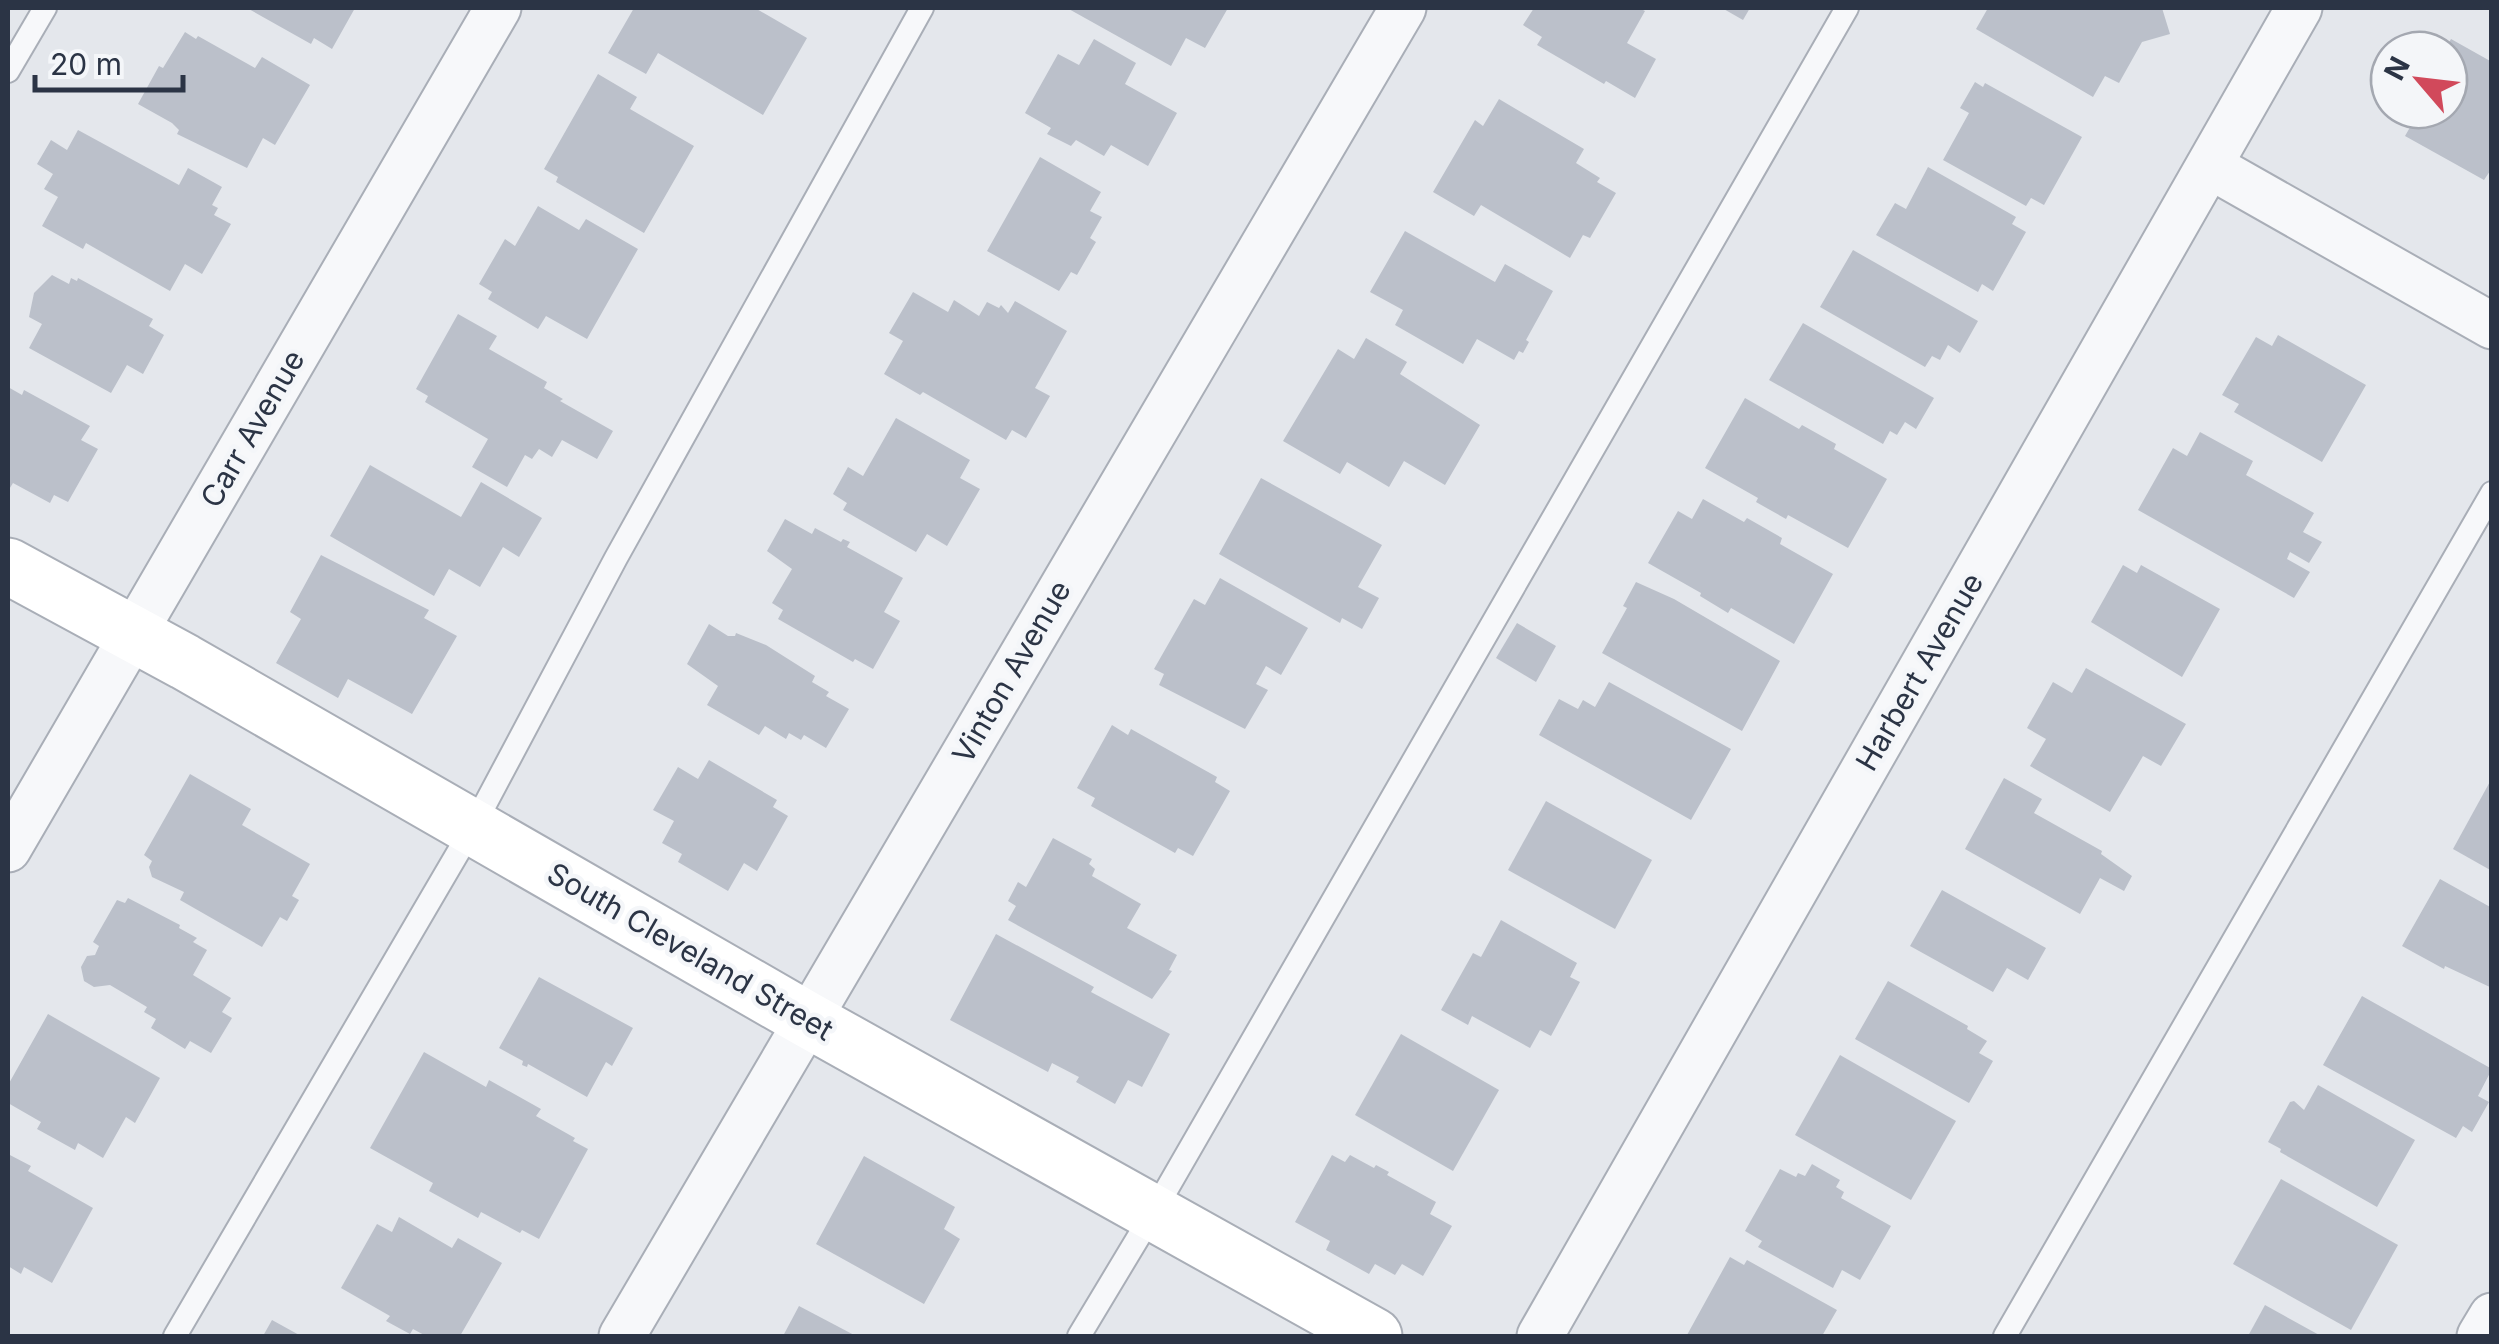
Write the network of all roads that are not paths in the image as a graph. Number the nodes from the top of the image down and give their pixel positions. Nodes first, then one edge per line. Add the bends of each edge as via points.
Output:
1 (45, 8) edge
2 (498, 8) edge
3 (922, 8) edge
4 (1403, 8) edge
5 (1846, 8) edge
6 (2300, 8) edge
7 (8, 72) edge
8 (2210, 166) junction
9 (2492, 326) edge
10 (2492, 493) edge
11 (8, 566) edge
12 (134, 634) junction
13 (472, 828) junction
14 (8, 849) edge
15 (808, 1020) junction
16 (1154, 1213) junction
17 (2492, 1316) edge
18 (175, 1336) edge
19 (622, 1336) edge
20 (1079, 1336) edge
21 (1374, 1336) edge
22 (1540, 1336) edge
23 (2004, 1336) edge
24 (2480, 1336) edge

1 - 7 lane
2 - 12 street, Carr Avenue
3 - 13 lane
4 - 15 street, Vinton Avenue
5 - 16 lane
6 - 8 street, Harbert Avenue
8 - 9 street
8 - 22 street, Harbert Avenue
10 - 23 lane
11 - 12 main road, South Cleveland Street
12 - 13 main road, South Cleveland Street
12 - 14 street, Carr Avenue
13 - 15 main road, South Cleveland Street
13 - 18 lane
15 - 16 main road, South Cleveland Street
15 - 19 street, Vinton Avenue
16 - 20 lane
16 - 21 main road, South Cleveland Street
17 - 24 street

